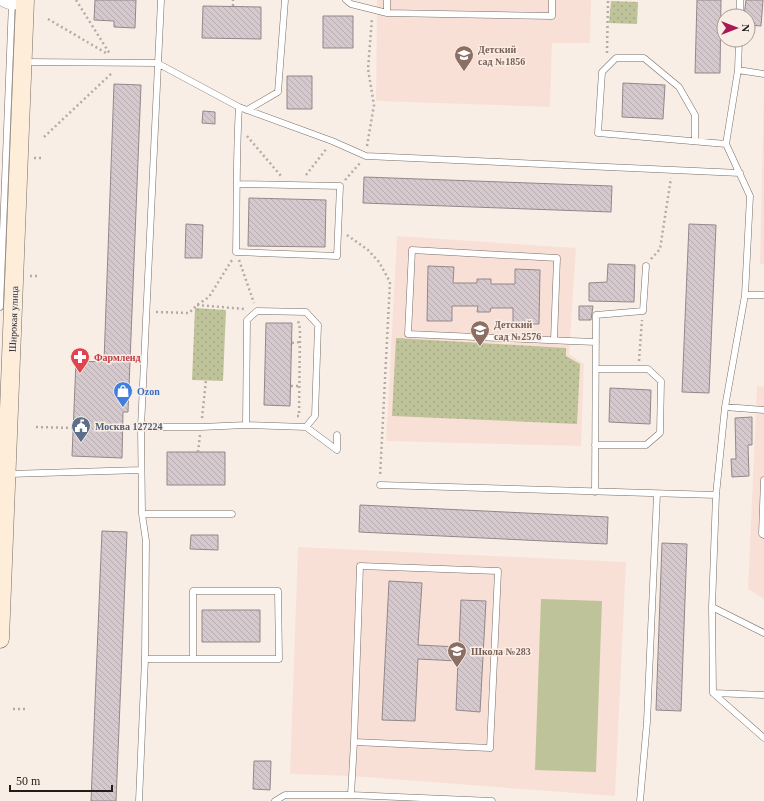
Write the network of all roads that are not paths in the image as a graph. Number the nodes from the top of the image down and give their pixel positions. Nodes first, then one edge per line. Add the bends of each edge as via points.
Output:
1 (161, 0) edge
2 (285, 0) edge
3 (346, 0) edge
4 (387, 0) edge
5 (552, 0) edge
6 (15, 1) edge
7 (387, 13) junction
8 (739, 48) edge
9 (23, 62) junction
10 (157, 63) junction
11 (738, 70) junction
12 (764, 74) edge
13 (239, 107) junction
14 (247, 110) junction
15 (695, 141) junction
16 (726, 144) junction
17 (740, 173) junction
18 (237, 184) junction
19 (646, 266) road end
20 (745, 295) junction
21 (764, 295) edge
22 (0, 308) edge
23 (13, 322) junction
24 (554, 340) junction
25 (596, 342) junction
26 (596, 369) junction
27 (725, 407) junction
28 (764, 410) edge
29 (246, 425) junction
30 (141, 427) junction
31 (306, 427) junction
32 (338, 435) dead end
33 (595, 445) junction
34 (141, 470) junction
35 (7, 474) junction
36 (764, 480) edge
37 (380, 485) road end
38 (595, 492) junction
39 (657, 494) junction
40 (716, 495) junction
41 (142, 514) junction
42 (232, 514) dead end
43 (764, 534) edge
44 (712, 607) junction
45 (764, 633) edge
46 (0, 639) edge
47 (145, 659) junction
48 (193, 659) junction
49 (713, 693) junction
50 (764, 695) edge
51 (764, 738) edge
52 (354, 742) junction
53 (351, 794) junction
54 (139, 801) edge
55 (275, 801) edge
56 (492, 801) edge
57 (640, 801) edge

1 - 10 lane
2 - 14 lane via 278,92
3 - 7 lane via 351,4
4 - 7 lane
5 - 7 lane via 552,16
6 - 9 main road, Широкая улица
6 - 22 lane, Широкая улица
8 - 11 lane
9 - 10 lane
9 - 23 main road, Широкая улица
10 - 13 lane
10 - 30 lane
11 - 12 lane
11 - 16 lane
13 - 14 lane
13 - 18 lane
14 - 17 lane via 366,156
15 - 15 lane via 598,133 602,72 616,58 644,58 679,87 695,115
15 - 16 lane
16 - 17 lane
17 - 20 lane via 750,196
18 - 18 lane via 340,186 337,256 236,252
19 - 25 lane via 643,311 596,315
20 - 21 lane
20 - 27 lane
22 - 23 main road via 10,313
23 - 35 main road, Широкая улица
24 - 24 lane via 408,334 412,250 557,258
24 - 25 lane
25 - 26 lane
26 - 33 lane
26 - 33 lane via 648,369 661,381 660,433 646,445
27 - 28 lane
27 - 40 lane
29 - 30 lane
29 - 31 lane
29 - 31 lane via 247,320 257,311 306,312 318,325 315,416
30 - 34 lane
31 - 32 lane via 337,450
33 - 38 lane
34 - 35 lane
34 - 41 lane
35 - 46 main road, Широкая улица
36 - 43 lane
37 - 38 lane
38 - 39 lane
39 - 40 lane
39 - 57 lane
40 - 44 lane
41 - 42 lane
41 - 47 lane via 146,541
44 - 45 lane
44 - 49 lane
47 - 48 lane
47 - 54 lane
48 - 48 lane via 279,659 278,591 193,591
49 - 50 lane
49 - 51 lane
52 - 52 lane via 360,566 498,572 490,748
52 - 53 lane
53 - 55 lane via 285,795
53 - 56 lane

